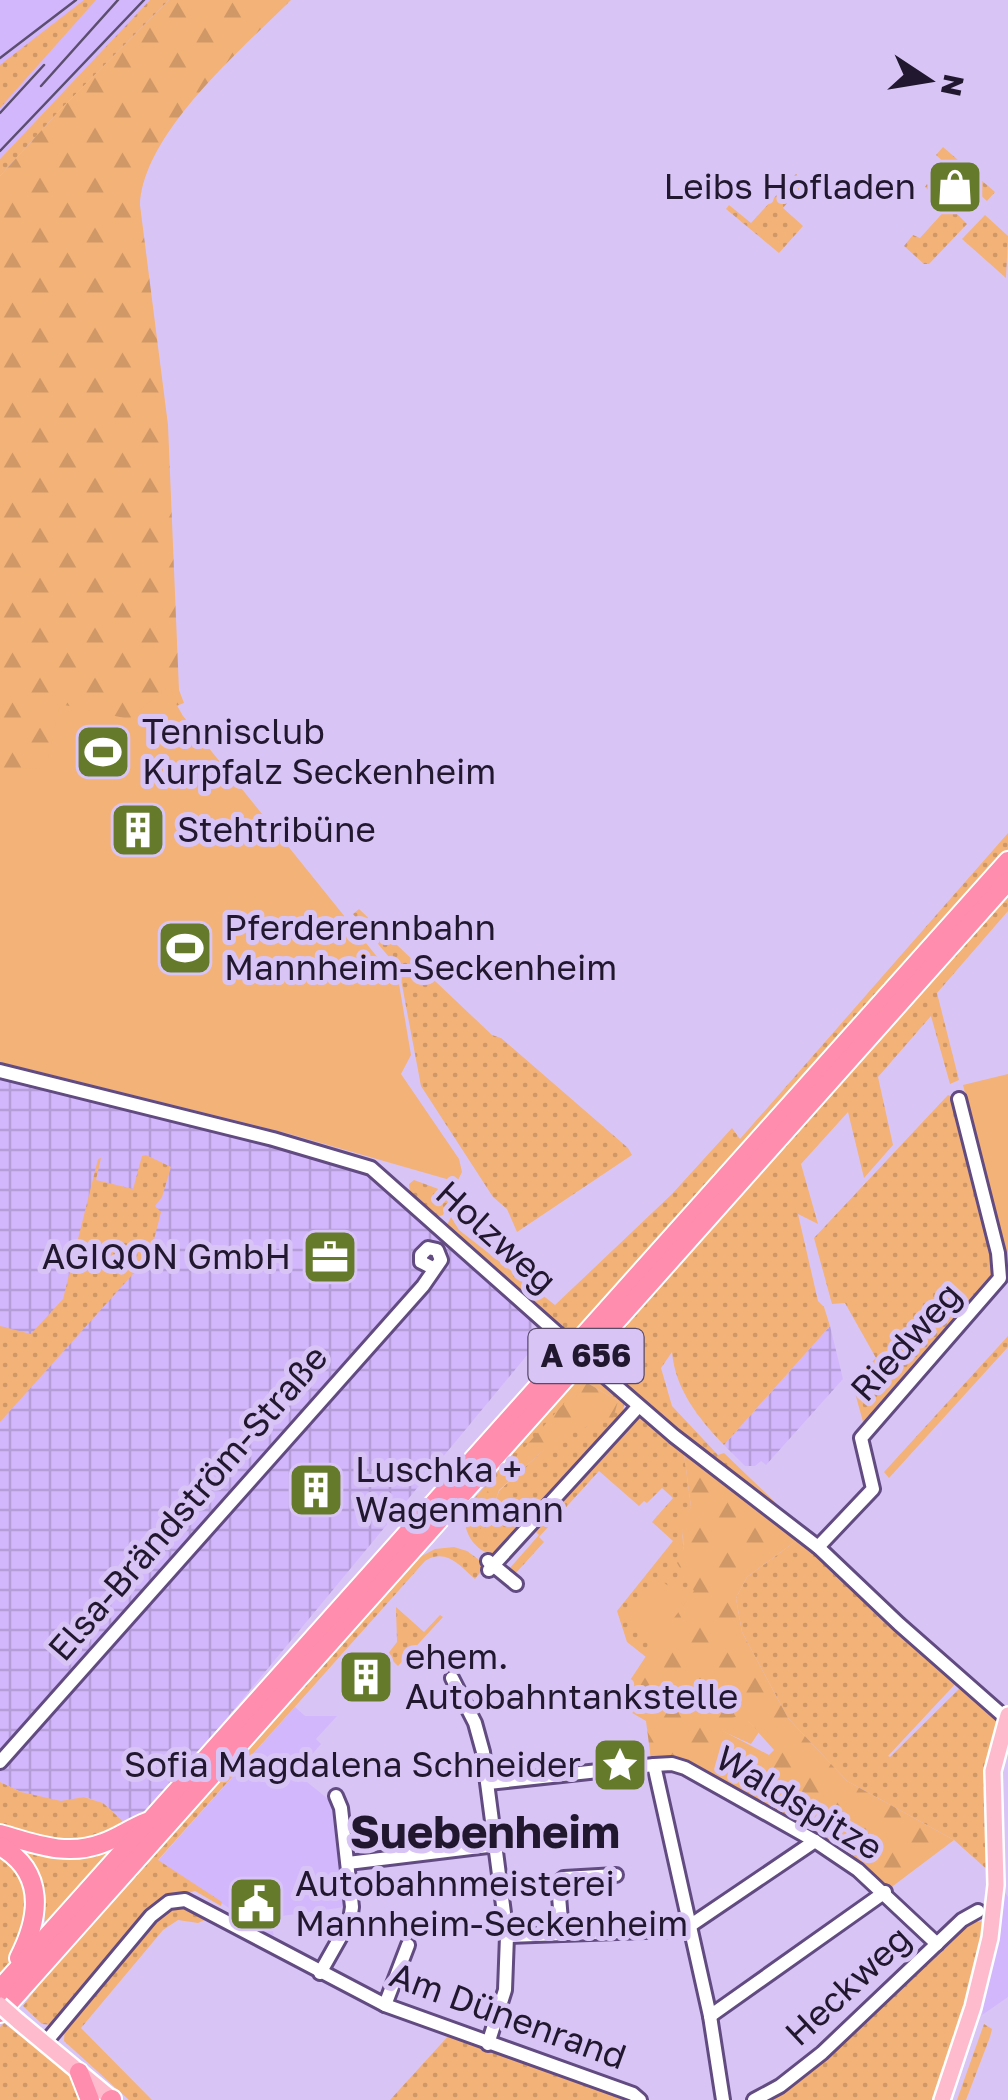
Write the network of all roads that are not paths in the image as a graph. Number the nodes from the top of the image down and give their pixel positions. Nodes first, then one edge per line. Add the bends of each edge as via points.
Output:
1 (1008, 861) edge
2 (1008, 881) edge
3 (0, 1071) edge
4 (959, 1099) dead end
5 (449, 1236) junction
6 (638, 1407) junction
7 (818, 1547) junction
8 (516, 1584) dead end
9 (452, 1678) dead end
10 (1008, 1717) edge
11 (2, 1758) edge
12 (654, 1765) junction
13 (488, 1783) junction
14 (336, 1796) dead end
15 (152, 1820) junction
16 (0, 1834) edge
17 (814, 1841) junction
18 (496, 1845) junction
19 (0, 1846) edge
20 (348, 1863) junction
21 (616, 1875) dead end
22 (884, 1892) junction
23 (978, 1911) dead end
24 (691, 1925) junction
25 (562, 1934) junction
26 (506, 1936) junction
27 (937, 1944) junction
28 (408, 1945) dead end
29 (320, 1974) junction
30 (2, 1987) edge
31 (385, 2005) junction
32 (0, 2009) edge
33 (710, 2016) junction
34 (45, 2044) junction
35 (488, 2044) junction
36 (79, 2072) junction
37 (941, 2096) edge
38 (90, 2100) edge
39 (111, 2100) edge
40 (640, 2100) edge
41 (723, 2100) edge
42 (754, 2100) edge

1 - 15 highway, A 656
2 - 32 highway, A 656
3 - 5 street, Holzweg via 358,1162
4 - 7 street, Riedweg via 1000,1278 861,1438 873,1489
5 - 6 street, Holzweg, bridge
5 - 11 street, Elsa-Brändström-Straße via 427,1244 441,1260 428,1266 423,1286
6 - 7 street, Holzweg
6 - 8 street via 490,1566
7 - 10 street, Holzweg
9 - 13 street via 474,1723
10 - 37 main road via 993,1771 995,1913 973,2007
12 - 13 street, Waldspitze
12 - 17 street, Waldspitze via 684,1768
12 - 24 street
13 - 18 street
14 - 20 street
15 - 16 highway via 74,1850
15 - 30 highway, A 656
17 - 22 street, Waldspitze
17 - 24 street
18 - 20 street
18 - 26 street
19 - 30 highway, A 656 via 26,1868 36,1908 30,1936
20 - 29 street via 350,1920
21 - 25 street via 558,1883
22 - 27 street, Waldspitze
22 - 33 street
23 - 27 street, Heckweg
24 - 25 street
24 - 33 street
25 - 26 street
26 - 35 street via 505,1990
27 - 42 street, Heckweg via 810,2063
28 - 31 street
29 - 31 street, Am Dünenrand
29 - 34 street, Am Dünenrand via 197,1904 169,1902
31 - 35 street, Am Dünenrand
32 - 34 main road, bridge
33 - 41 street
34 - 36 main road
35 - 40 street, Am Dünenrand
36 - 38 highway
36 - 39 main road

